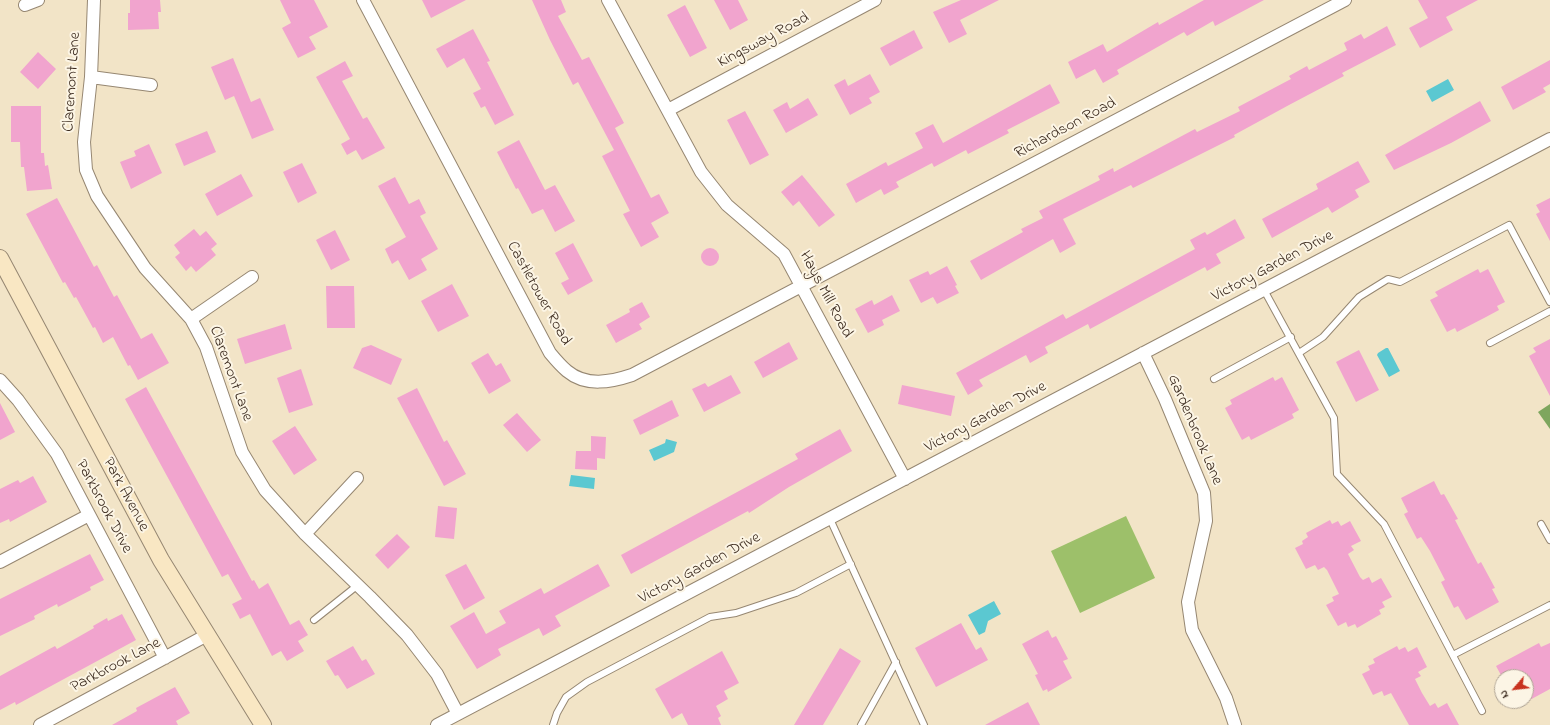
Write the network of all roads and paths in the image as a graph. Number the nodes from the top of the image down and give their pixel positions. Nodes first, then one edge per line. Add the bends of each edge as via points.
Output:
1 (38, 0) edge
2 (94, 0) edge
3 (363, 0) edge
4 (608, 0) edge
5 (875, 0) edge
6 (1345, 0) edge
7 (25, 5) dead end
8 (91, 77) junction
9 (151, 85) dead end
10 (668, 110) junction
11 (1550, 140) edge
12 (0, 258) edge
13 (252, 277) dead end
14 (802, 287) junction
15 (1264, 290) junction
16 (1550, 302) edge
17 (1550, 311) edge
18 (191, 319) junction
19 (1290, 337) junction
20 (1490, 343) dead end
21 (1143, 353) junction
22 (1299, 353) junction
23 (1214, 379) dead end
24 (0, 380) edge
25 (357, 478) dead end
26 (905, 479) junction
27 (89, 516) junction
28 (830, 519) junction
29 (1541, 524) dead end
30 (305, 534) junction
31 (1550, 540) edge
32 (0, 562) edge
33 (851, 564) junction
34 (358, 585) junction
35 (1550, 605) edge
36 (314, 620) dead end
37 (207, 635) junction
38 (1453, 655) junction
39 (165, 658) junction
40 (896, 662) junction
41 (1482, 711) dead end
42 (458, 714) junction
43 (40, 725) edge
44 (262, 725) edge
45 (437, 725) edge
46 (553, 725) edge
47 (862, 725) edge
48 (924, 725) edge
49 (1235, 725) edge

1 - 7 street
2 - 8 street, Claremont Lane
3 - 14 street, Castletower Road via 550,353 568,372 587,381 610,382 632,375
4 - 10 street, Hays Mill Road
5 - 10 street, Kingsway Road
6 - 14 street, Richardson Road
8 - 9 street
8 - 18 street, Claremont Lane via 84,142 86,170 97,196 145,268
10 - 14 street, Hays Mill Road via 701,172 727,205 784,254
11 - 15 street, Victory Garden Drive
12 - 37 main road, Park Avenue via 161,560
13 - 18 street
14 - 26 street, Hays Mill Road
15 - 19 lane
15 - 21 street, Victory Garden Drive
16 - 22 lane via 1509,225 1400,282 1388,279 1359,298 1323,337
17 - 20 lane
18 - 30 street, Claremont Lane via 206,347 242,452 265,490
19 - 22 lane
19 - 23 lane
21 - 26 street, Victory Garden Drive
21 - 49 street, Gardenbrook Lane via 1204,493 1206,521 1188,602 1189,619 1226,698
22 - 38 lane via 1334,418 1337,474 1384,524
24 - 27 street, Parkbrook Drive via 18,400 57,454
25 - 30 street
26 - 28 street, Victory Garden Drive
27 - 32 street
27 - 39 street, Parkbrook Drive
28 - 33 lane
28 - 42 street, Victory Garden Drive
29 - 31 lane
30 - 34 street, Claremont Lane
33 - 40 lane
33 - 46 lane via 796,593 736,613 710,617 594,678 566,697
34 - 36 lane
34 - 42 street, Claremont Lane via 407,635 437,674
35 - 38 lane
37 - 39 street, Parkbrook Lane
37 - 44 main road, Park Avenue
38 - 41 lane
39 - 43 street, Parkbrook Lane
40 - 47 lane
40 - 48 lane
42 - 45 street, Victory Garden Drive

